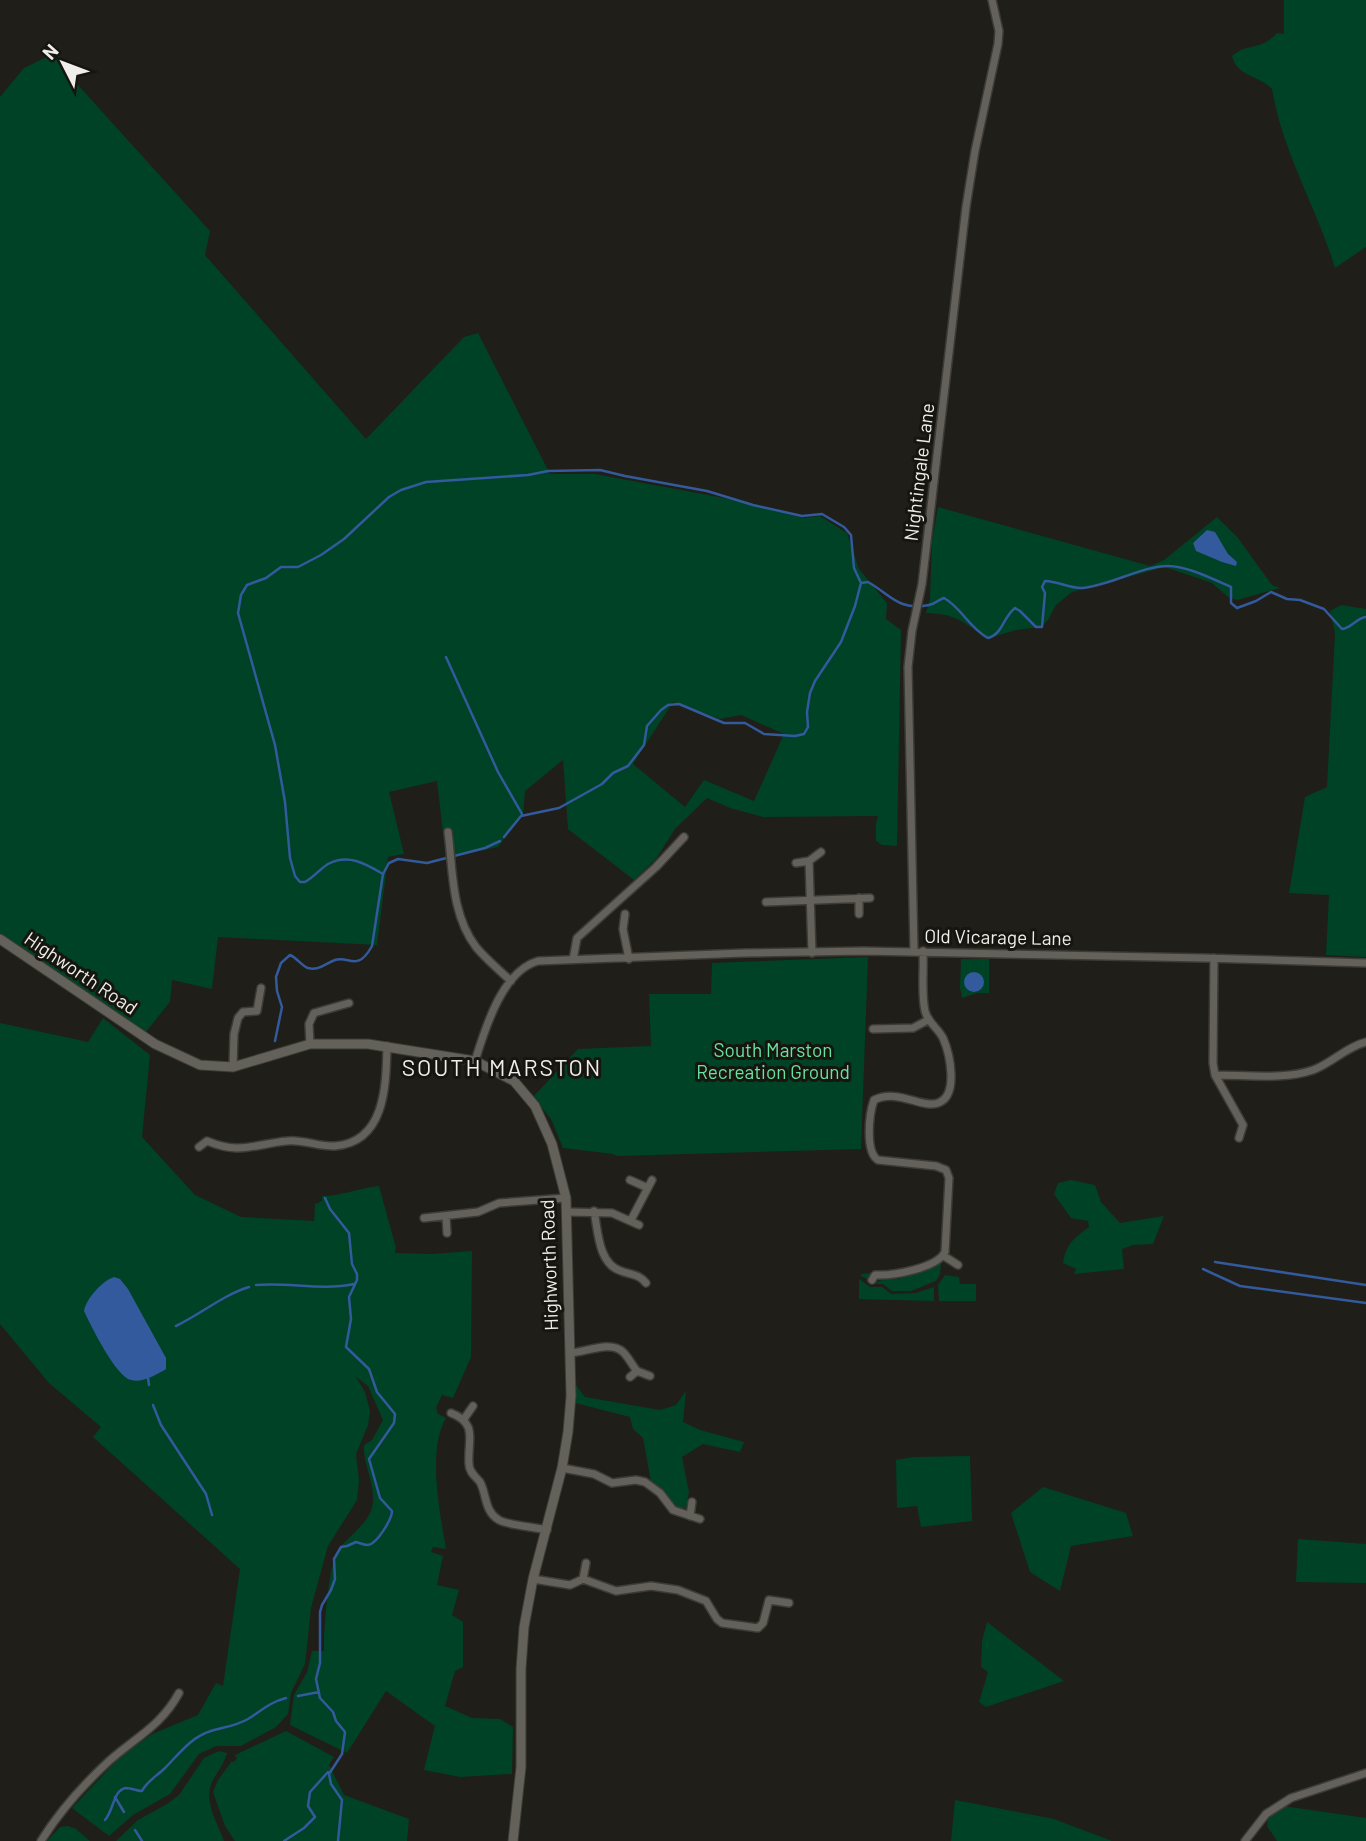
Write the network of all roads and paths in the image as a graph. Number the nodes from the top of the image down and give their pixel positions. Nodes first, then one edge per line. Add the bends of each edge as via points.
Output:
1 (992, 0) edge
2 (448, 832) dead end
3 (684, 837) dead end
4 (821, 852) dead end
5 (809, 861) junction
6 (796, 863) dead end
7 (859, 898) junction
8 (870, 898) dead end
9 (811, 900) junction
10 (766, 902) dead end
11 (625, 914) dead end
12 (859, 914) dead end
13 (0, 939) edge
14 (914, 951) junction
15 (923, 951) junction
16 (812, 953) junction
17 (1214, 958) junction
18 (629, 959) junction
19 (573, 960) junction
20 (1366, 963) edge
21 (511, 981) junction
22 (261, 988) dead end
23 (349, 1003) dead end
24 (928, 1020) junction
25 (873, 1029) dead end
26 (1366, 1042) edge
27 (310, 1044) junction
28 (387, 1046) junction
29 (475, 1061) junction
30 (233, 1067) junction
31 (1215, 1075) junction
32 (206, 1132) dead end
33 (1239, 1138) dead end
34 (207, 1141) junction
35 (199, 1147) dead end
36 (630, 1180) dead end
37 (652, 1180) dead end
38 (648, 1188) junction
39 (566, 1198) junction
40 (594, 1211) junction
41 (567, 1212) junction
42 (446, 1216) junction
43 (424, 1218) dead end
44 (631, 1220) junction
45 (639, 1225) dead end
46 (447, 1233) dead end
47 (944, 1256) junction
48 (958, 1265) dead end
49 (645, 1268) dead end
50 (872, 1280) dead end
51 (570, 1353) junction
52 (650, 1376) dead end
53 (473, 1406) dead end
54 (451, 1413) dead end
55 (464, 1419) junction
56 (562, 1468) junction
57 (692, 1502) dead end
58 (690, 1516) junction
59 (700, 1519) dead end
60 (547, 1530) junction
61 (586, 1563) dead end
62 (533, 1579) junction
63 (583, 1579) junction
64 (789, 1604) dead end
65 (179, 1693) dead end
66 (1366, 1773) edge
67 (41, 1841) edge
68 (513, 1841) edge
69 (1245, 1841) edge

1 - 14 street, Nightingale Lane via 998,44 966,207 908,667
2 - 21 street via 457,902 466,931 480,952
3 - 19 street via 577,938
4 - 5 street
5 - 6 street
5 - 9 street
7 - 8 street
7 - 9 street
7 - 12 street
9 - 10 street
9 - 16 street
11 - 18 street
13 - 30 street, Highworth Road via 165,1050 200,1065
14 - 15 street, Old Vicarage Lane
14 - 16 street, Old Vicarage Lane
15 - 17 street, Old Vicarage Lane
15 - 24 street
16 - 18 street, Old Vicarage Lane
17 - 20 street, Old Vicarage Lane
17 - 31 street
18 - 19 street, Old Vicarage Lane
19 - 21 street, Old Vicarage Lane via 534,962
21 - 29 street, Old Vicarage Lane via 495,1007
22 - 30 street via 257,1010 243,1012 237,1022
23 - 27 street via 314,1013 309,1024
24 - 25 street via 913,1028
24 - 47 street via 945,1046 950,1076 947,1095 934,1104 877,1098 869,1145 878,1160 946,1170
26 - 31 street via 1300,1073
27 - 28 street, Highworth Road
27 - 30 street, Highworth Road
28 - 29 street, Highworth Road
28 - 34 street via 382,1103 371,1126 355,1140 329,1146 292,1140 245,1149
29 - 39 street, Highworth Road via 514,1081 535,1106 552,1144
31 - 33 street via 1243,1125
32 - 34 street
34 - 35 street
36 - 38 street
37 - 38 street
38 - 44 street
39 - 41 street, Highworth Road
39 - 42 street via 499,1203 478,1212
40 - 41 street
40 - 44 street
40 - 49 street via 608,1264 643,1280
41 - 51 street, Highworth Road
42 - 43 street
42 - 46 street
44 - 45 street
47 - 48 street
47 - 50 street via 904,1272 875,1275
51 - 52 street via 611,1345 624,1353 634,1374
51 - 56 street, Highworth Road via 570,1414
53 - 55 street
54 - 55 street
55 - 60 street via 470,1436 469,1468 492,1514 505,1523
56 - 58 street via 612,1483 645,1482 673,1510
56 - 60 street, Highworth Road
57 - 58 street
58 - 59 street
60 - 62 street, Highworth Road
61 - 63 street
62 - 63 street via 570,1586
62 - 68 street, Highworth Road via 522,1653 521,1767
63 - 64 street via 616,1591 662,1586 695,1595 709,1604 719,1621 730,1625 758,1628 769,1600
65 - 67 street via 163,1718 95,1775
66 - 69 street via 1291,1798 1266,1814

